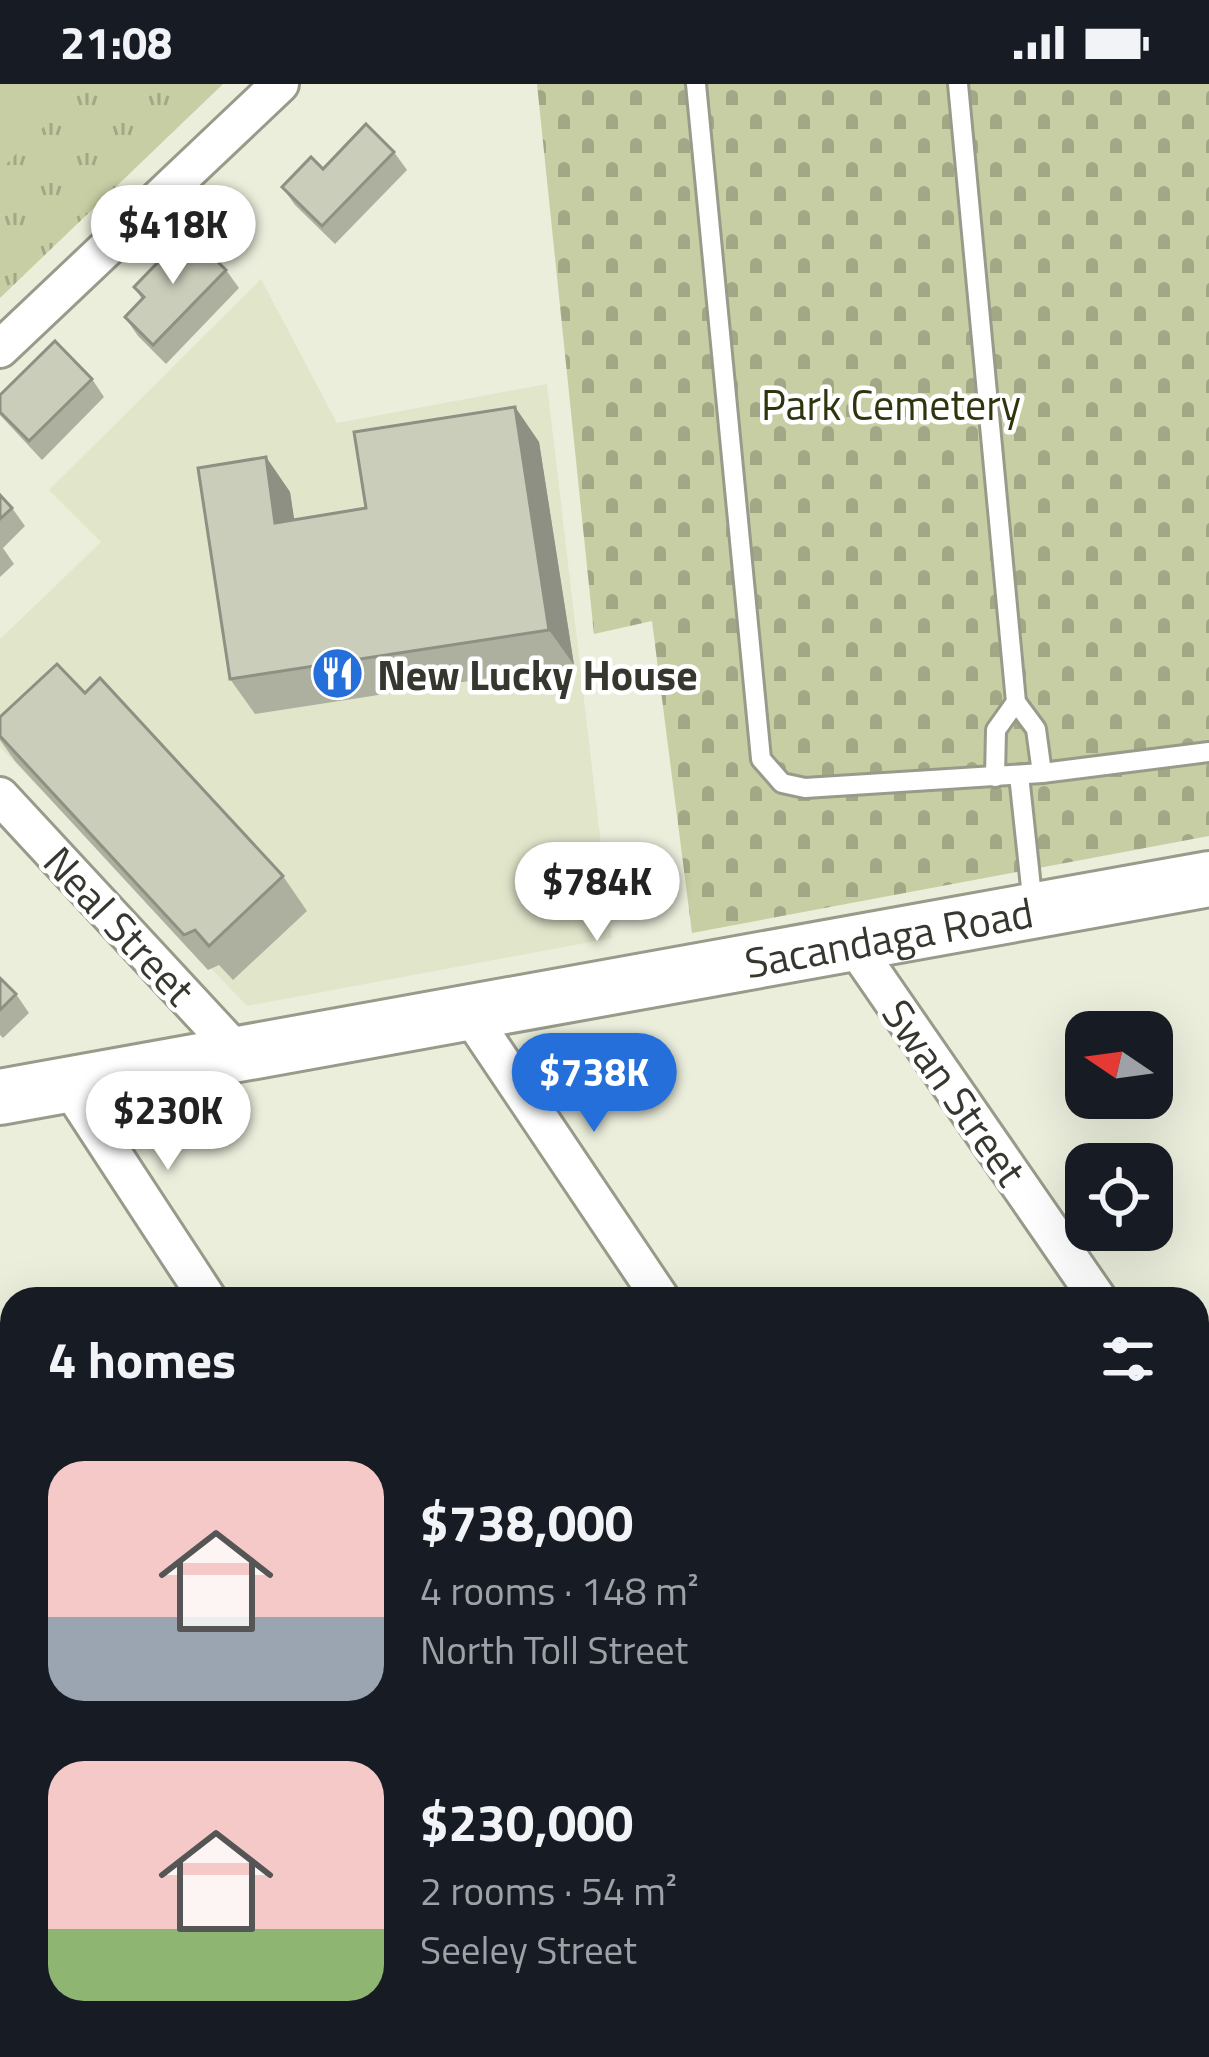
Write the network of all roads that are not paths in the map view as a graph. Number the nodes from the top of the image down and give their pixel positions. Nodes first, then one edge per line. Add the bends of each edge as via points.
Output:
1 (280, 84) edge
2 (696, 84) edge
3 (958, 84) edge
4 (0, 349) edge
5 (1016, 702) junction
6 (1209, 752) edge
7 (1042, 773) junction
8 (1019, 775) junction
9 (995, 777) junction
10 (0, 796) edge
11 (1209, 878) edge
12 (1033, 911) junction
13 (853, 944) junction
14 (467, 1012) junction
15 (240, 1055) junction
16 (68, 1085) junction
17 (0, 1096) edge
18 (200, 1287) edge
19 (653, 1287) edge
20 (1090, 1287) edge

1 - 4 street
2 - 9 lane via 761,759 782,783 805,788
3 - 5 lane
5 - 7 lane via 1036,729
5 - 9 lane via 996,730
6 - 7 lane
7 - 8 lane
8 - 9 lane
8 - 12 lane
10 - 15 street, Neal Street
11 - 12 main road, Sacandaga Road
12 - 13 main road, Sacandaga Road
13 - 14 main road, Sacandaga Road
13 - 20 street, Swan Street
14 - 15 main road, Sacandaga Road
14 - 19 street
15 - 16 main road, Sacandaga Road
16 - 17 main road, Sacandaga Road
16 - 18 street

